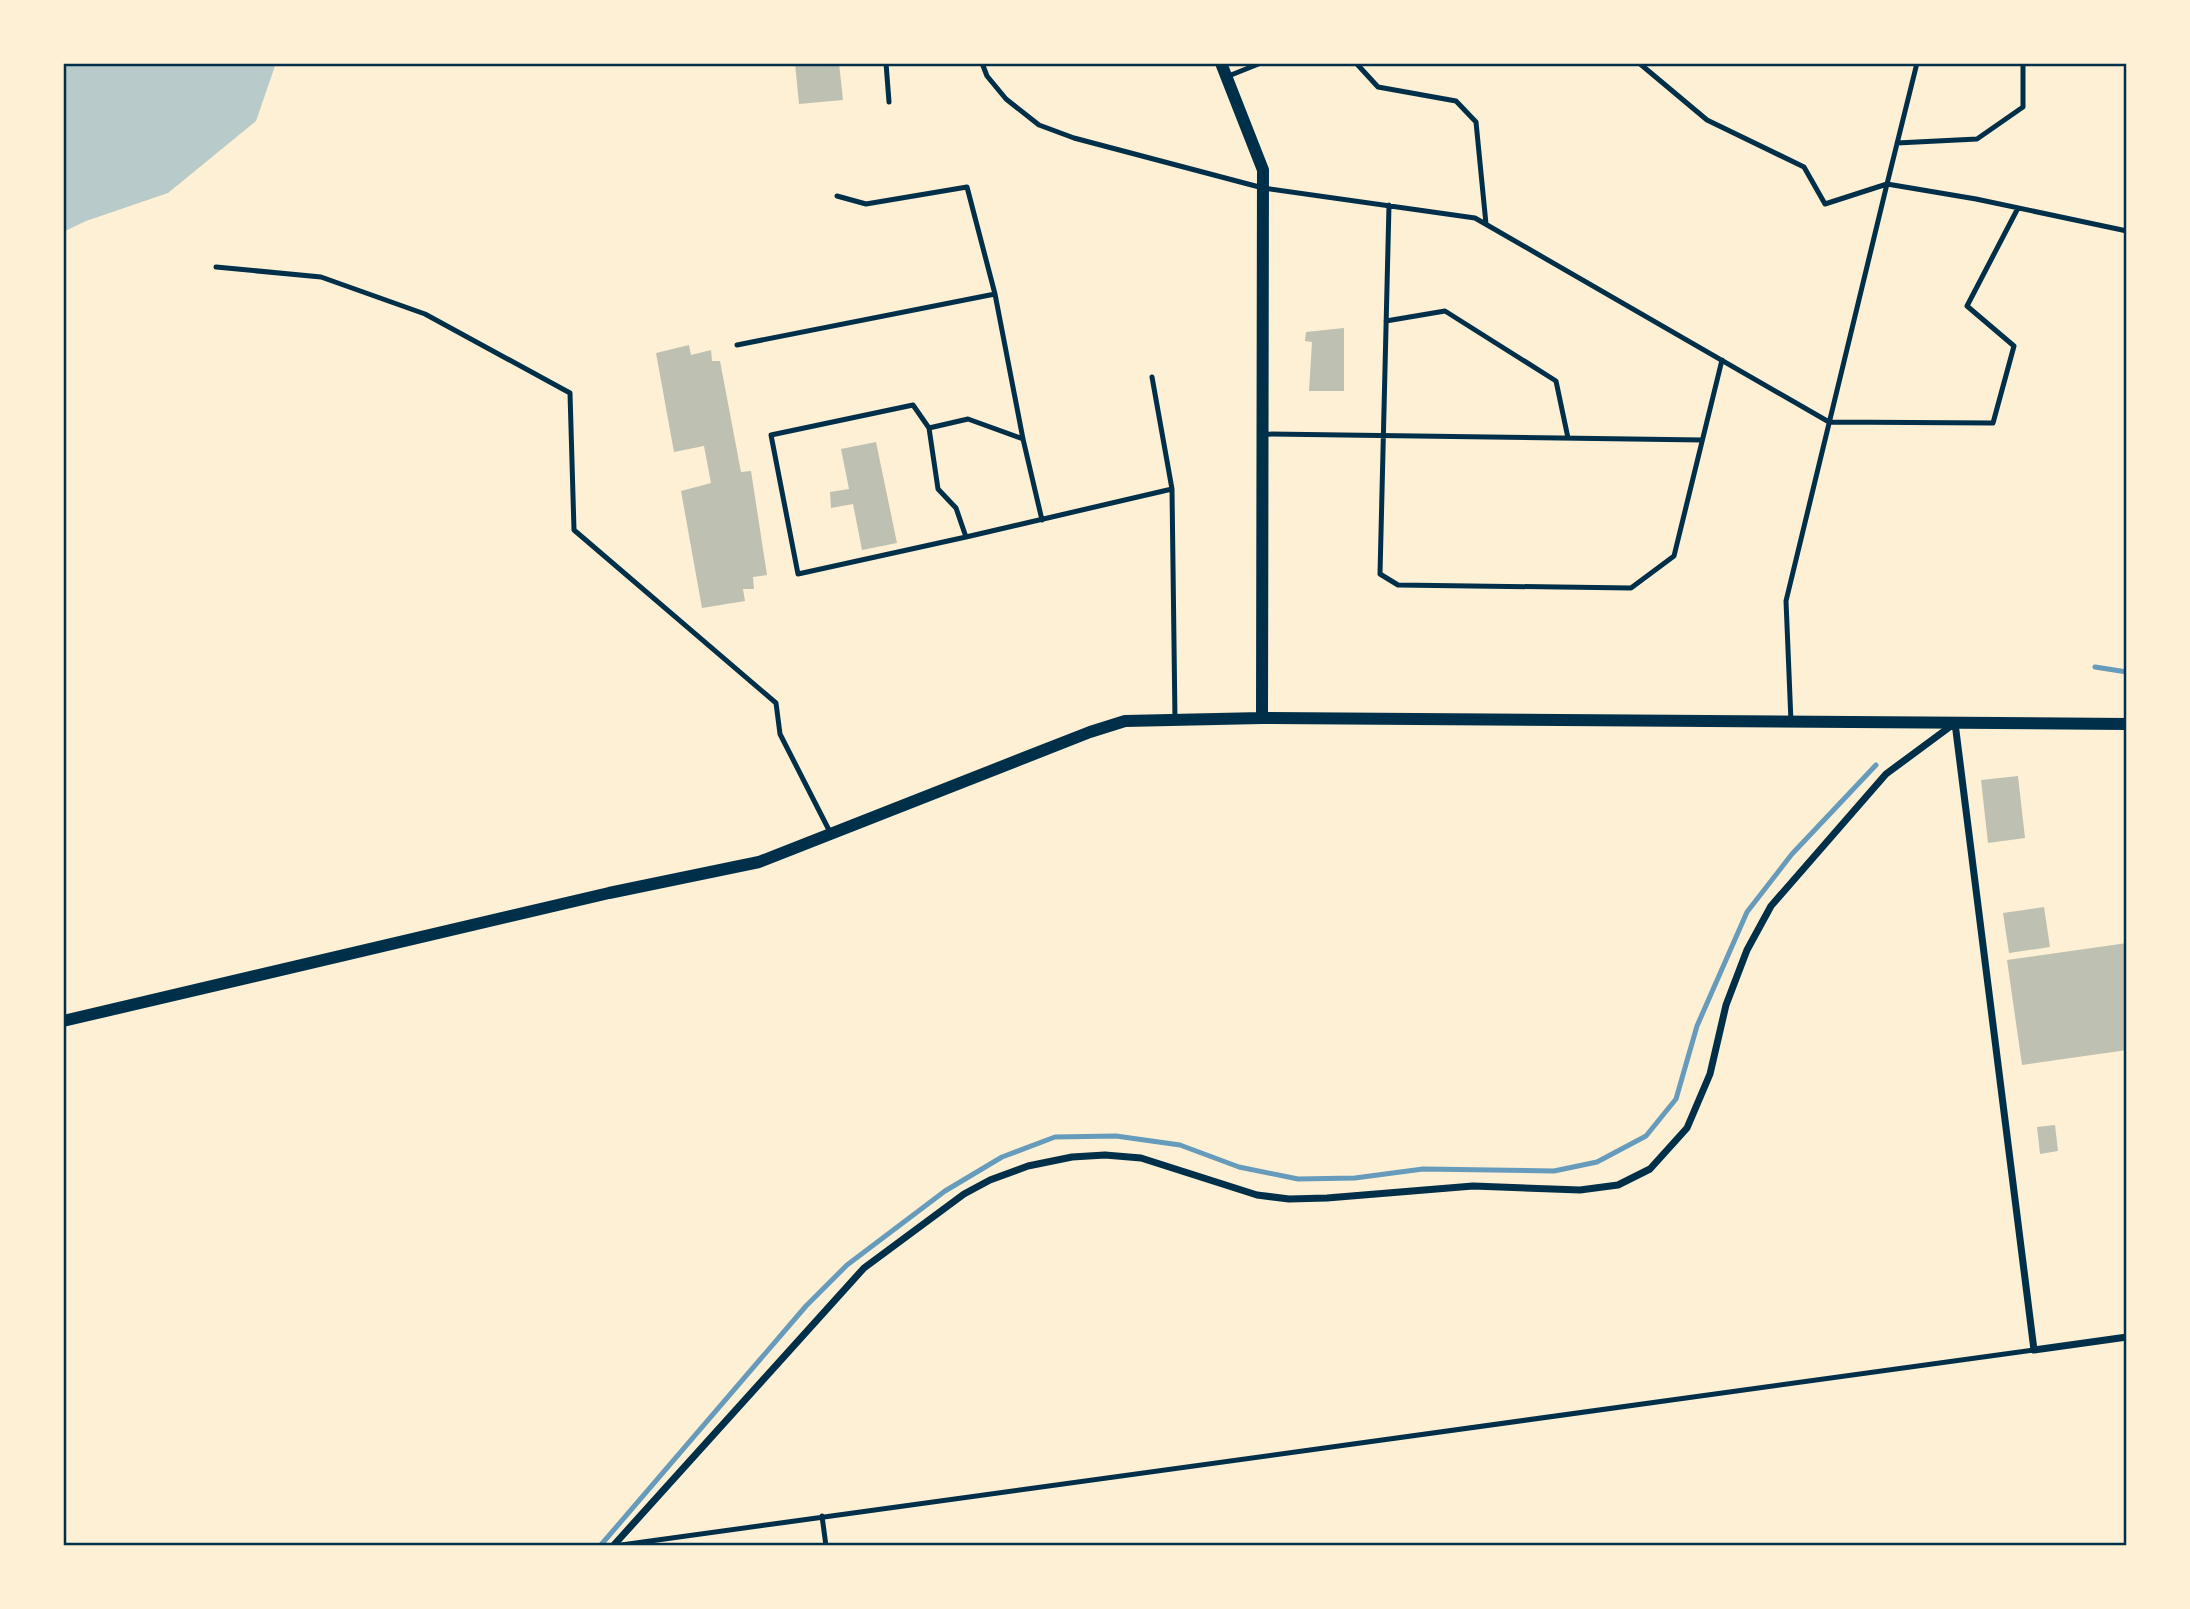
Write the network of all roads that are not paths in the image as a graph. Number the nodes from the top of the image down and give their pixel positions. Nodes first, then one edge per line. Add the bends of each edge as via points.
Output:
1 (886, 63) edge
2 (982, 63) edge
3 (1221, 63) edge
4 (1261, 63) edge
5 (1356, 63) edge
6 (1639, 63) edge
7 (1917, 63) edge
8 (2025, 63) edge
9 (1226, 77) junction
10 (889, 102) dead end
11 (1897, 144) junction
12 (1887, 184) junction
13 (1263, 188) junction
14 (837, 196) dead end
15 (1389, 205) junction
16 (2018, 208) junction
17 (1486, 224) junction
18 (2127, 231) edge
19 (216, 267) dead end
20 (995, 294) junction
21 (1386, 321) junction
22 (737, 345) dead end
23 (1722, 360) junction
24 (1152, 377) dead end
25 (1829, 422) junction
26 (929, 428) junction
27 (1262, 434) junction
28 (1383, 436) junction
29 (1568, 438) junction
30 (1023, 439) junction
31 (1702, 440) junction
32 (1172, 489) junction
33 (1042, 520) junction
34 (966, 537) junction
35 (1262, 718) junction
36 (1175, 720) junction
37 (1791, 722) junction
38 (1955, 723) junction
39 (2127, 724) edge
40 (831, 834) junction
41 (63, 1021) edge
42 (2127, 1337) edge
43 (2034, 1350) junction
44 (822, 1516) junction
45 (614, 1546) edge
46 (826, 1546) edge

1 - 10 lane
2 - 13 lane via 1006,99 1039,125
3 - 9 street
4 - 9 lane
5 - 17 lane via 1378,87 1456,101 1476,122
6 - 12 lane via 1707,120 1804,167 1825,204
7 - 11 lane
8 - 11 lane via 2023,107 1977,139
9 - 13 street via 1263,170
11 - 12 lane
12 - 16 lane
12 - 25 lane
13 - 15 lane
13 - 27 street
14 - 20 lane via 866,204 967,187
15 - 17 lane via 1475,218
15 - 21 lane
16 - 18 lane
16 - 25 lane via 1967,306 2014,346 1993,422
17 - 23 lane
19 - 40 lane via 321,277 425,314 570,393 574,530 776,703 780,734
20 - 22 lane
20 - 30 lane
21 - 28 lane
21 - 29 lane via 1445,311 1556,381
23 - 25 lane
23 - 31 lane
24 - 32 lane
25 - 37 lane via 1786,601
26 - 30 lane via 968,419
26 - 34 lane via 938,489 956,508
26 - 34 lane via 913,405 771,435 798,574
27 - 28 lane
27 - 35 street
28 - 29 lane
28 - 31 lane via 1380,574 1398,584 1604,588 1631,588 1674,556
29 - 31 lane
30 - 33 lane
32 - 33 lane
32 - 36 lane
33 - 34 lane
35 - 36 street
35 - 37 street
36 - 40 street via 1125,721 1090,732
37 - 38 street
38 - 39 street
38 - 43 street
38 - 45 street via 1886,774 1771,906 1747,950 1726,1005 1710,1074 1687,1129 1650,1169 1618,1185 1580,1190 1474,1186 1289,1199 1257,1195 1141,1158 1072,1157 1028,1166 964,1194 864,1268
40 - 41 street via 759,862
42 - 43 street
43 - 44 lane
44 - 45 lane
44 - 46 lane

